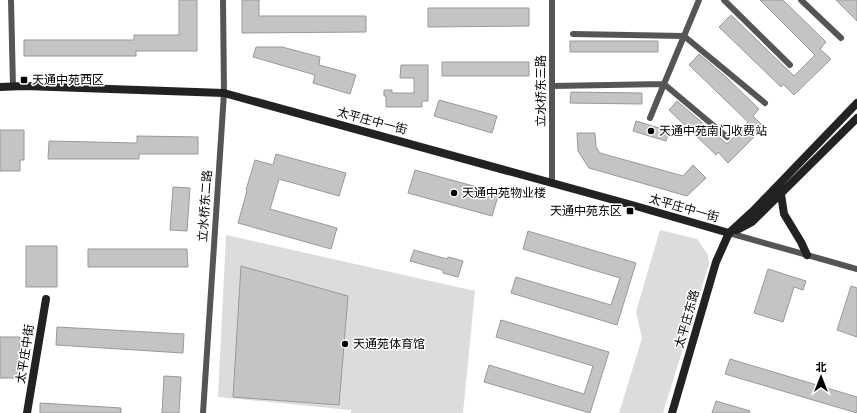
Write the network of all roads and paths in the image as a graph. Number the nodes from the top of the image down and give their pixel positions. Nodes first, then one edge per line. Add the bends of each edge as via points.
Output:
1 (11, 0) edge
2 (223, 0) edge
3 (552, 0) edge
4 (700, 0) edge
5 (724, 0) edge
6 (801, 0) edge
7 (573, 34) dead end
8 (684, 36) junction
9 (841, 38) dead end
10 (790, 64) dead end
11 (664, 84) junction
12 (552, 86) junction
13 (0, 87) edge
14 (13, 87) junction
15 (224, 93) junction
16 (765, 103) dead end
17 (857, 103) edge
18 (650, 118) dead end
19 (857, 118) edge
20 (727, 136) dead end
21 (552, 183) junction
22 (781, 194) junction
23 (729, 233) junction
24 (807, 255) junction
25 (857, 269) edge
26 (46, 299) dead end
27 (27, 413) edge
28 (203, 413) edge
29 (672, 413) edge

1 - 14 street
2 - 15 street, 立水桥东二路
3 - 12 street, 立水桥东三路
4 - 8 street
5 - 10 street
6 - 9 street
7 - 8 street
8 - 11 street
8 - 16 street
11 - 12 street
11 - 18 street
11 - 20 street
12 - 21 street, 立水桥东三路
13 - 14 street, 太平庄中一街
14 - 15 street, 太平庄中一街
15 - 21 street, 太平庄中一街
15 - 28 street, 立水桥东二路
17 - 23 street, 太平庄东路
19 - 22 street
21 - 23 street, 太平庄中一街
22 - 23 street via 752,222
22 - 24 street via 784,214
23 - 24 street
23 - 29 street, 太平庄东路 via 716,262
24 - 25 street
26 - 27 street, 太平庄中街

